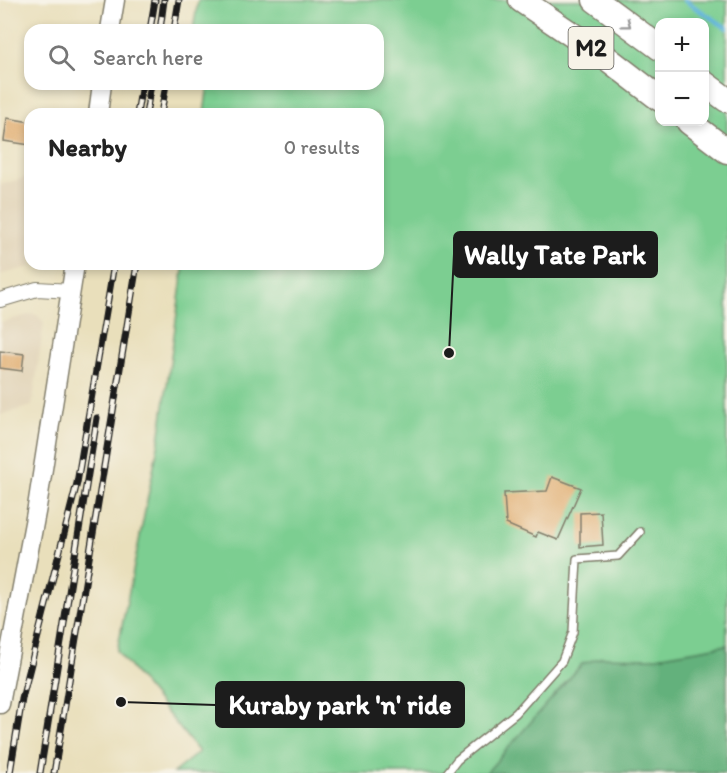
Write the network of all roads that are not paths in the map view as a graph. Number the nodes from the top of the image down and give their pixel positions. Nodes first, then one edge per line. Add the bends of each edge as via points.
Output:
1 (115, 0) edge
2 (521, 0) edge
3 (595, 0) edge
4 (111, 24) edge
5 (655, 44) edge
6 (709, 86) edge
7 (101, 90) edge
8 (655, 95) edge
9 (727, 100) edge
10 (99, 108) edge
11 (694, 126) edge
12 (727, 151) edge
13 (74, 270) edge
14 (71, 291) junction
15 (0, 300) edge
16 (640, 532) dead end
17 (0, 704) edge
18 (447, 773) edge

1 - 4 main road
2 - 8 highway, M2
3 -> 5 highway, M2
6 - 9 highway
7 - 10 main road
11 - 12 highway
13 - 14 main road
14 - 15 street via 37,289
14 - 17 main road via 38,507
16 - 18 lane via 618,556 577,559 573,632 562,661 516,713 457,760

